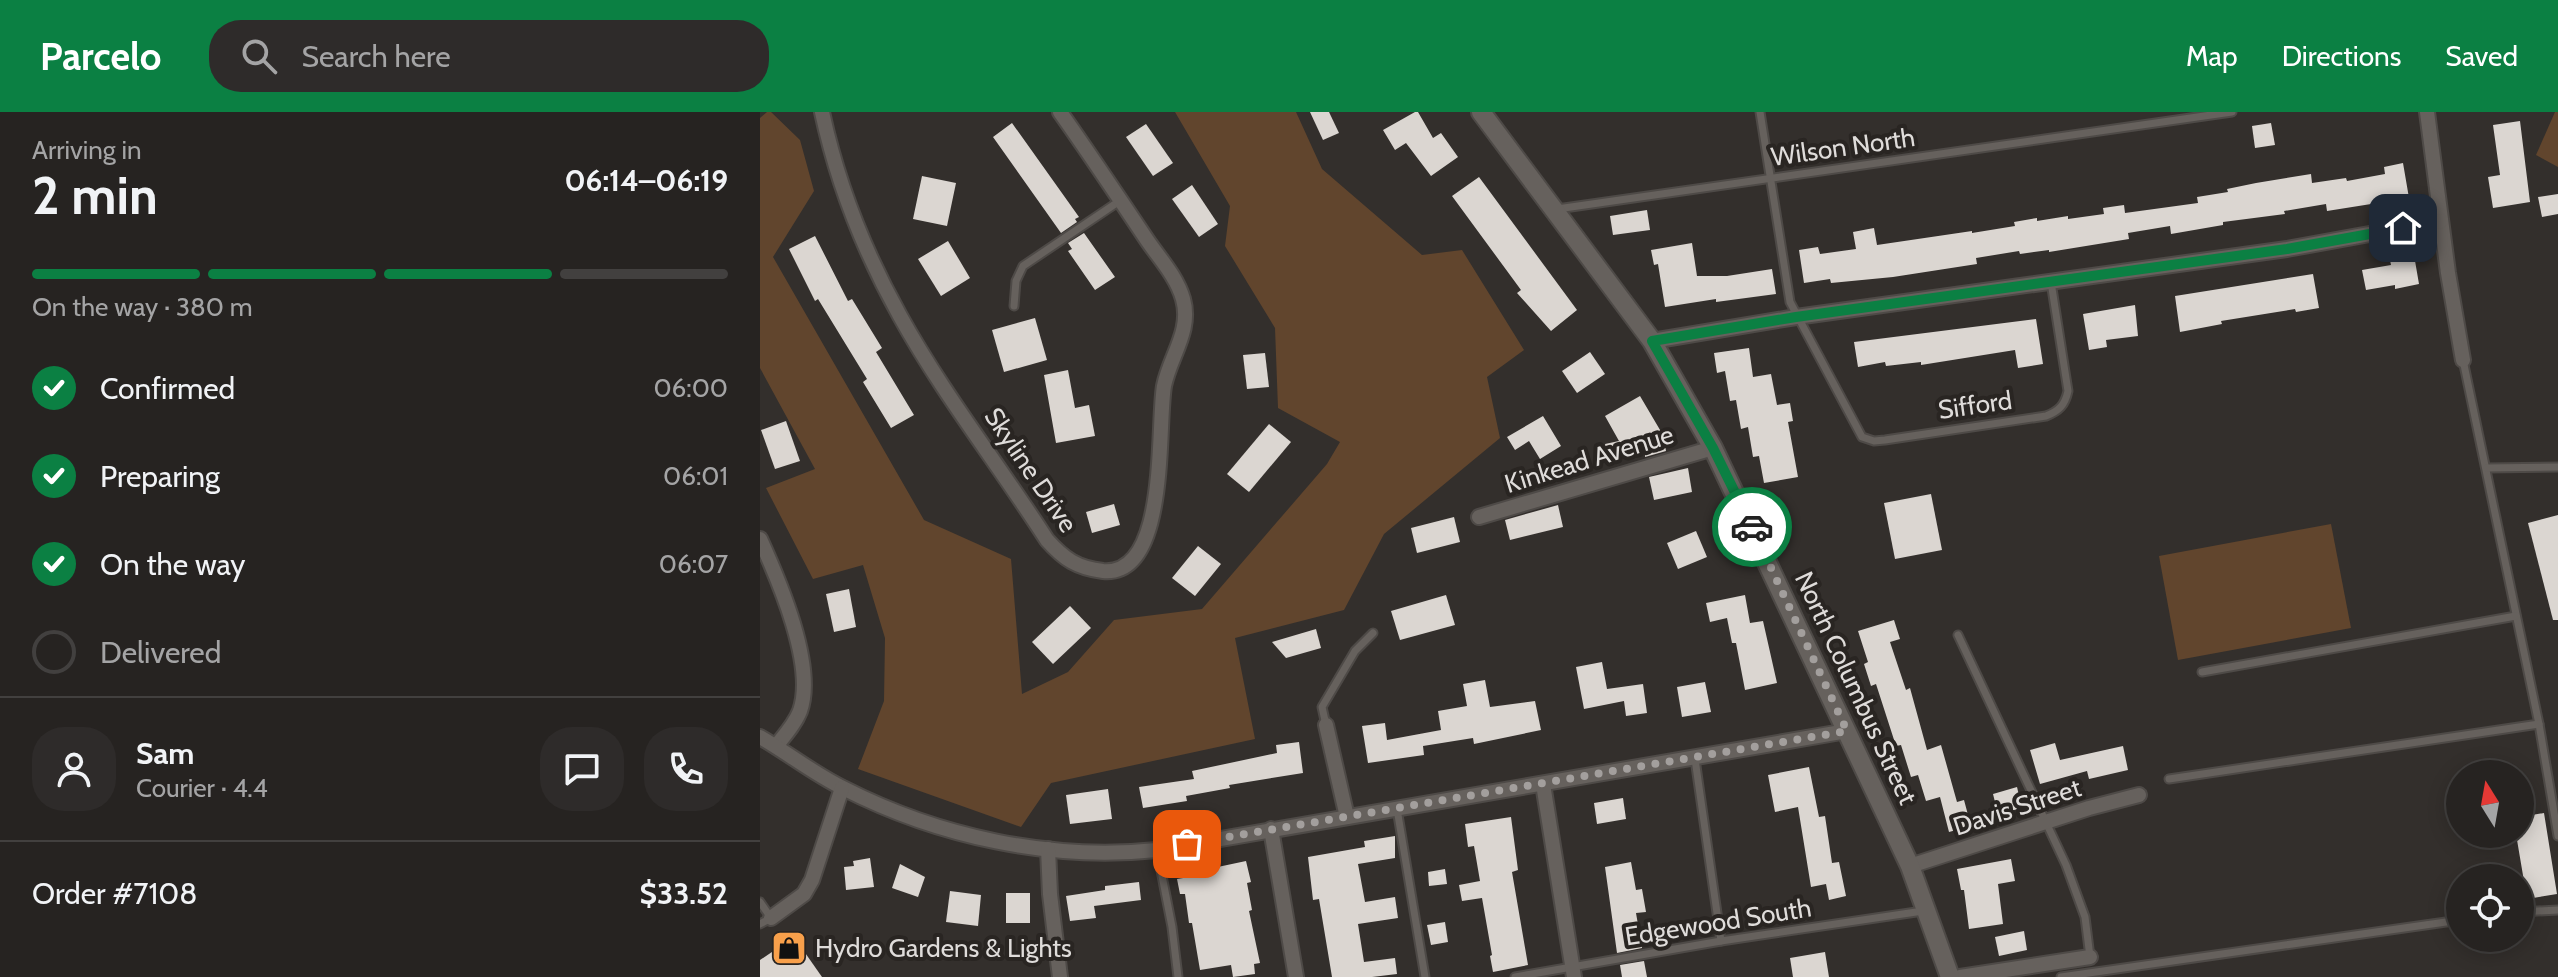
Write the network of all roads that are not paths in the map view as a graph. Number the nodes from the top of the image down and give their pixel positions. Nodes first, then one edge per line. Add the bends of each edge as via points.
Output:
1 (822, 112) edge
2 (1060, 112) edge
3 (1481, 112) edge
4 (1760, 112) edge
5 (2232, 112) edge
6 (2427, 112) edge
7 (1770, 177) junction
8 (1121, 200) junction
9 (1555, 209) junction
10 (2441, 221) junction
11 (2050, 280) junction
12 (1014, 306) dead end
13 (1796, 317) junction
14 (1652, 341) junction
15 (2463, 360) joint
16 (1713, 448) junction
17 (2558, 467) edge
18 (2487, 468) junction
19 (1479, 517) dead end
20 (760, 539) edge
21 (2516, 616) junction
22 (1373, 633) dead end
23 (1958, 635) dead end
24 (2202, 672) dead end
25 (2539, 724) junction
26 (1326, 725) joint
27 (1847, 731) junction
28 (760, 737) edge
29 (776, 746) junction
30 (1695, 759) junction
31 (2169, 779) dead end
32 (1543, 784) junction
33 (842, 788) junction
34 (2139, 795) dead end
35 (1397, 809) junction
36 (1347, 817) junction
37 (2046, 823) junction
38 (1271, 829) junction
39 (2558, 836) edge
40 (1048, 849) junction
41 (1157, 850) junction
42 (1910, 866) junction
43 (760, 902) edge
44 (1928, 910) junction
45 (2558, 910) edge
46 (2534, 911) edge
47 (766, 921) edge
48 (2446, 922) edge
49 (1721, 941) junction
50 (2090, 957) joint
51 (1573, 972) edge
52 (1060, 977) edge
53 (1178, 977) edge
54 (1296, 977) edge
55 (1425, 977) edge
56 (1515, 977) edge
57 (1950, 977) edge
58 (1960, 977) edge
59 (2061, 977) edge

1 - 8 street, Skyline Drive via 857,225 927,360 1047,540 1069,562 1108,571 1130,561 1147,540 1164,387 1186,316 1175,280
2 - 8 street, Skyline Drive
3 - 9 main road, North Columbus Street
4 - 7 lane
5 - 7 lane, Wilson North
6 - 10 street
7 - 9 lane, Wilson North
7 - 13 lane
8 - 12 lane via 1023,266
9 - 14 main road, North Columbus Street
10 - 11 street via 2287,249
10 - 15 street
11 - 13 street
11 - 13 lane, Sifford via 2068,391 2057,411 1885,440 1862,437
13 - 14 street
14 - 16 main road, North Columbus Street
15 - 18 lane
16 - 19 street, Kinkead Avenue
16 - 27 main road, North Columbus Street
17 - 18 lane
18 - 21 lane
20 - 29 street via 795,628 804,690 800,711
21 - 24 lane
21 - 25 lane
22 - 26 lane via 1355,651 1322,707
23 - 37 lane
25 - 31 lane
25 - 39 lane
26 - 36 street
27 - 30 street
27 - 42 main road, North Columbus Street
28 - 29 street
29 - 33 street
30 - 32 street
30 - 49 lane
32 - 35 street
32 - 51 street
33 - 40 street via 936,825
33 - 47 street via 812,880 804,894
34 - 37 street, Davis Street
35 - 36 street
35 - 55 lane
36 - 38 street
37 - 42 street, Davis Street
37 - 50 lane via 2085,917
38 - 41 street
38 - 54 street
40 - 41 street via 1095,854
40 - 52 street
41 - 53 lane
42 - 44 main road, North Columbus Street
43 - 47 lane
44 - 49 lane, Edgewood South
44 - 57 main road, North Columbus Street
45 - 46 lane
48 - 59 lane
49 - 51 lane, Edgewood South
50 - 58 street
51 - 56 lane, Edgewood South

